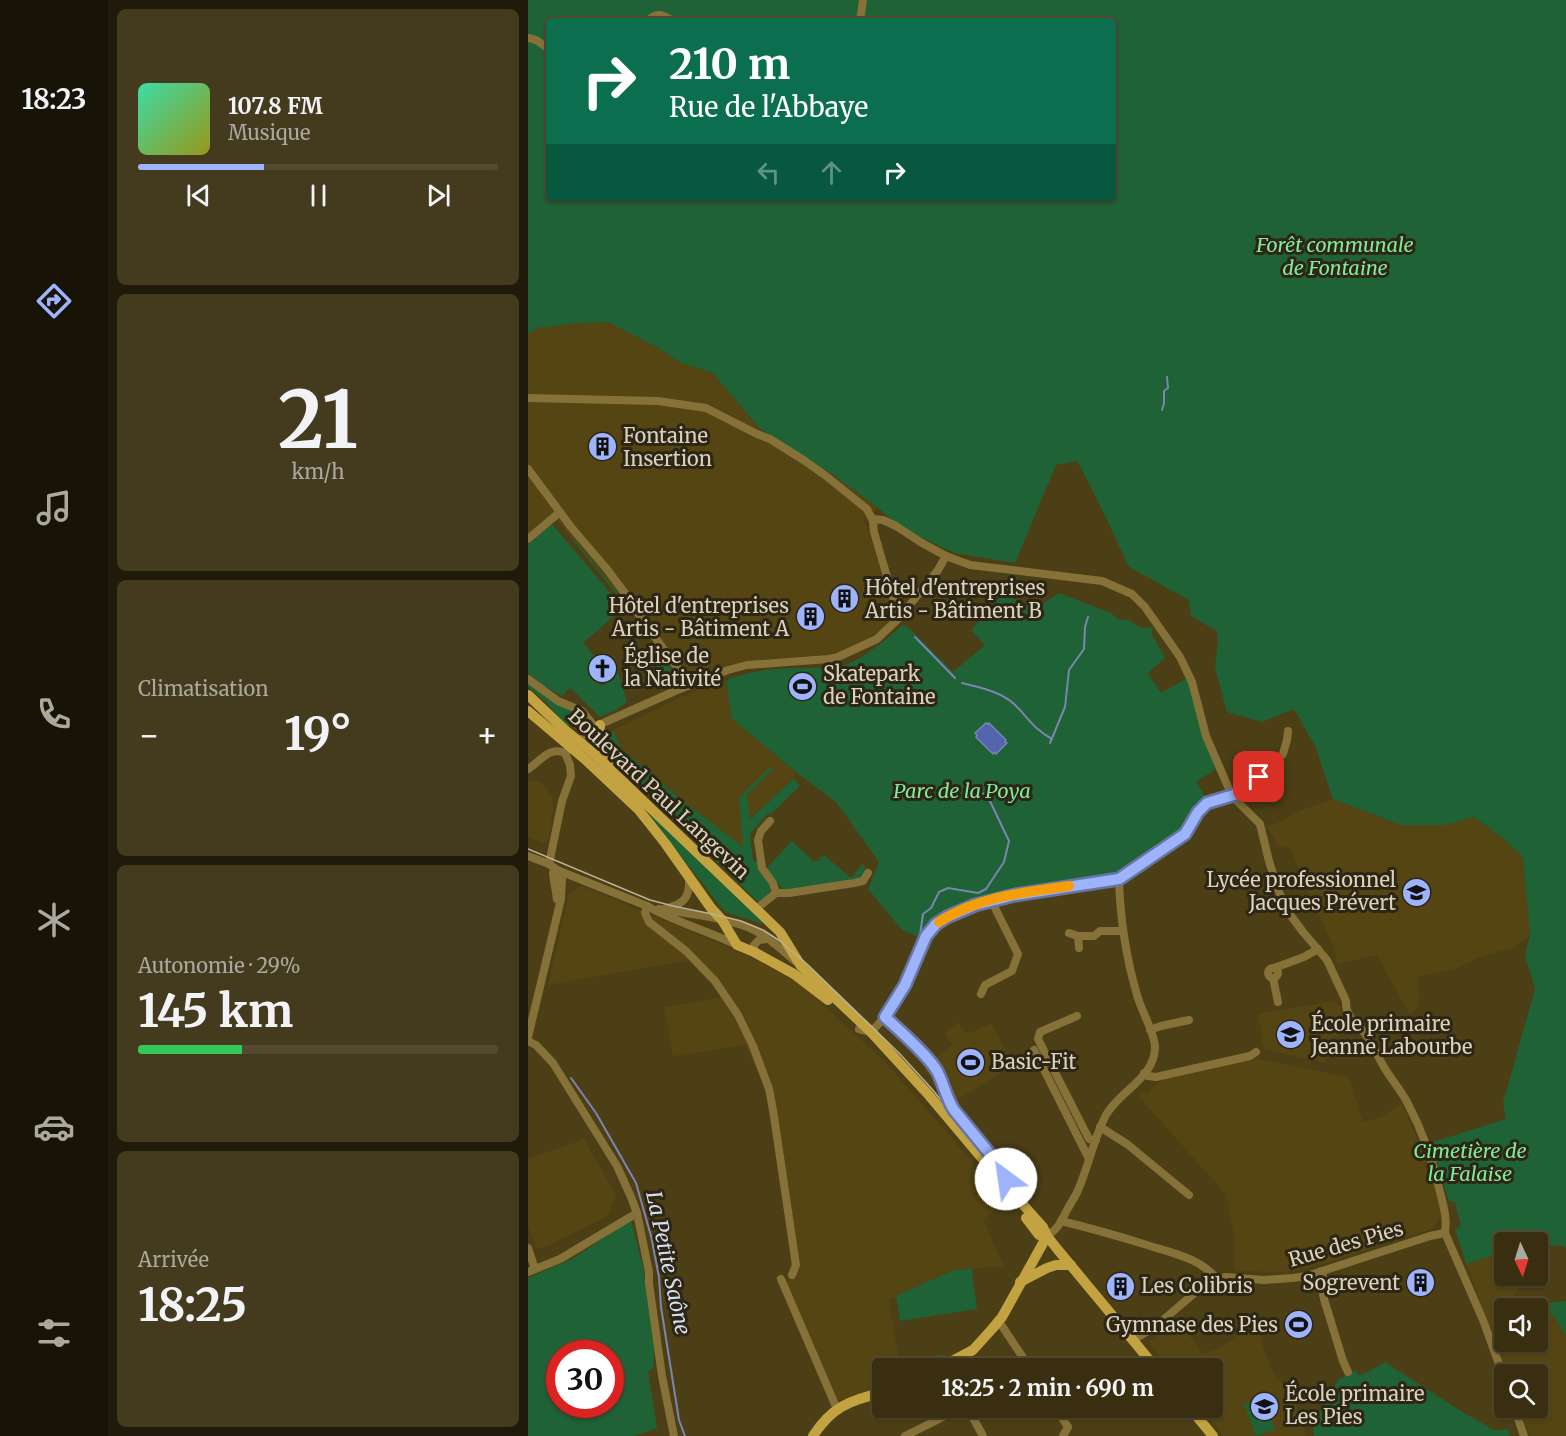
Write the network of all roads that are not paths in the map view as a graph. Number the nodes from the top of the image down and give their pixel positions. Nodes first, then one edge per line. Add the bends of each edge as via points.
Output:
1 (863, 0) edge
2 (651, 18) edge
3 (667, 18) edge
4 (860, 18) edge
5 (528, 38) edge
6 (546, 47) edge
7 (528, 398) edge
8 (528, 469) edge
9 (560, 512) junction
10 (873, 519) junction
11 (528, 539) edge
12 (946, 556) junction
13 (899, 618) junction
14 (528, 679) edge
15 (688, 686) junction
16 (528, 695) edge
17 (528, 711) edge
18 (598, 727) junction
19 (1288, 731) dead end
20 (572, 747) junction
21 (528, 769) edge
22 (616, 776) junction
23 (1232, 796) junction
24 (770, 821) dead end
25 (528, 856) edge
26 (553, 868) junction
27 (868, 873) dead end
28 (689, 876) junction
29 (576, 877) junction
30 (1119, 879) junction
31 (776, 893) junction
32 (561, 899) junction
33 (991, 900) junction
34 (646, 906) junction
35 (661, 909) junction
36 (756, 909) junction
37 (558, 912) junction
38 (765, 919) junction
39 (722, 920) junction
40 (1123, 931) junction
41 (767, 939) junction
42 (737, 945) junction
43 (1080, 948) dead end
44 (781, 949) junction
45 (1318, 949) junction
46 (754, 952) junction
47 (765, 958) junction
48 (801, 966) junction
49 (981, 994) dead end
50 (1278, 1002) dead end
51 (1077, 1016) dead end
52 (885, 1017) junction
53 (1189, 1020) dead end
54 (859, 1029) junction
55 (1150, 1030) junction
56 (871, 1032) junction
57 (528, 1039) edge
58 (1034, 1050) dead end
59 (1256, 1052) dead end
60 (1144, 1073) junction
61 (1100, 1127) junction
62 (1095, 1140) junction
63 (1089, 1159) junction
64 (1004, 1184) junction
65 (1189, 1195) dead end
66 (637, 1213) junction
67 (1061, 1221) junction
68 (1445, 1233) junction
69 (1047, 1236) junction
70 (528, 1248) edge
71 (1071, 1265) junction
72 (532, 1271) edge
73 (1321, 1271) junction
74 (1311, 1274) junction
75 (792, 1275) dead end
76 (781, 1279) dead end
77 (1217, 1279) junction
78 (1020, 1282) junction
79 (1321, 1285) junction
80 (998, 1322) junction
81 (1133, 1340) junction
82 (960, 1358) edge
83 (1023, 1358) edge
84 (1148, 1358) edge
85 (1499, 1364) edge
86 (1348, 1372) dead end
87 (872, 1396) edge
88 (837, 1409) junction
89 (942, 1418) edge
90 (972, 1418) edge
91 (1062, 1418) edge
92 (1198, 1418) edge
93 (1518, 1418) edge
94 (674, 1436) edge
95 (813, 1436) edge
96 (905, 1436) edge
97 (983, 1436) edge
98 (1063, 1436) edge
99 (1212, 1436) edge
100 (1524, 1436) edge

1 - 4 street
2 - 3 street via 658,14
5 - 6 street
7 - 10 street via 658,400 706,408 805,461
8 - 9 street
9 - 11 street
9 - 15 street via 624,592
10 - 12 street via 896,526
10 - 13 street
12 - 13 street
12 - 23 street via 970,566 1102,581 1132,594 1180,657 1192,682 1206,736
13 - 15 street via 878,639 838,657 747,665
14 - 18 street, Boulevard Paul Langevin via 582,711
15 - 18 street
16 - 20 main road, Boulevard Paul Langevin
17 - 20 main road, Boulevard Paul Langevin
18 - 20 street
18 - 22 main road via 599,746
19 - 23 street via 1281,758
20 - 21 street via 549,752
20 - 22 main road, Boulevard Paul Langevin
20 - 26 street via 571,776 562,801
20 - 28 main road, Boulevard Paul Langevin via 638,809
22 - 36 main road, Boulevard Paul Langevin
23 - 30 street via 1207,803 1185,834
23 - 45 street via 1260,824 1286,909
24 - 31 street via 758,840 762,868
25 - 26 street
26 - 29 street
26 - 32 street via 562,878
26 - 37 street
27 - 31 street via 863,881 854,884
28 - 35 street via 690,890 685,900
28 - 39 main road, Boulevard Paul Langevin
29 - 32 street
29 - 34 street
30 - 33 street
30 - 40 street
31 - 36 street
32 - 37 street
33 - 49 street via 1018,954 1012,971 985,985
33 - 52 street via 947,917 931,930
34 - 35 street
34 - 42 street
34 - 75 street via 649,922 686,951 715,981 753,1046 769,1089 778,1141 796,1265
35 - 39 street
36 - 38 main road, Boulevard Paul Langevin
37 - 57 street
38 - 44 street, Boulevard Paul Langevin
38 - 48 main road, Boulevard Paul Langevin via 780,932
39 - 41 street
39 - 42 main road, Boulevard Paul Langevin
40 - 43 street via 1100,931 1094,936 1073,934
40 - 55 street via 1137,996
41 - 44 street
41 - 46 street via 759,940
42 - 46 main road
44 - 47 street
44 - 48 street
45 - 50 street via 1269,969
45 - 68 street via 1327,960 1354,1024 1362,1029 1407,1101 1436,1174 1447,1218
46 - 47 main road
47 - 54 main road via 801,979
48 - 56 main road, Boulevard Paul Langevin
51 - 62 street via 1040,1032 1038,1039 1089,1139
52 - 56 street
52 - 64 street, Boulevard Paul Langevin via 936,1070 948,1101 1006,1175
53 - 55 street
54 - 56 street
54 - 69 main road via 936,1111 1039,1235
55 - 60 street via 1155,1052
56 - 64 main road, Boulevard Paul Langevin
57 - 66 street via 553,1062 572,1091 617,1166
58 - 63 street
59 - 60 street via 1156,1077
60 - 61 street via 1119,1098
61 - 62 street
61 - 65 street
62 - 63 street
63 - 67 street
64 - 69 main road, Boulevard Paul Langevin
66 - 72 street via 560,1259
66 - 94 street
67 - 69 street
67 - 77 street via 1184,1256 1211,1271
68 - 73 street, Rue des Pies
68 - 85 street
69 - 71 main road
69 - 78 main road
70 - 72 street
71 - 78 main road via 1047,1268
71 - 81 main road
73 - 74 street, Rue des Pies
73 - 79 street
74 - 77 street, Rue des Pies via 1293,1278
74 - 79 street
76 - 88 street
77 - 81 street, Rue des Pies
78 - 80 main road
79 - 86 street
80 - 82 main road via 973,1350
80 - 83 street
81 - 84 main road
87 - 88 main road
88 - 95 main road via 822,1421
89 - 96 street
90 - 97 street
91 - 98 street via 1068,1427
92 - 99 main road
93 - 100 street

